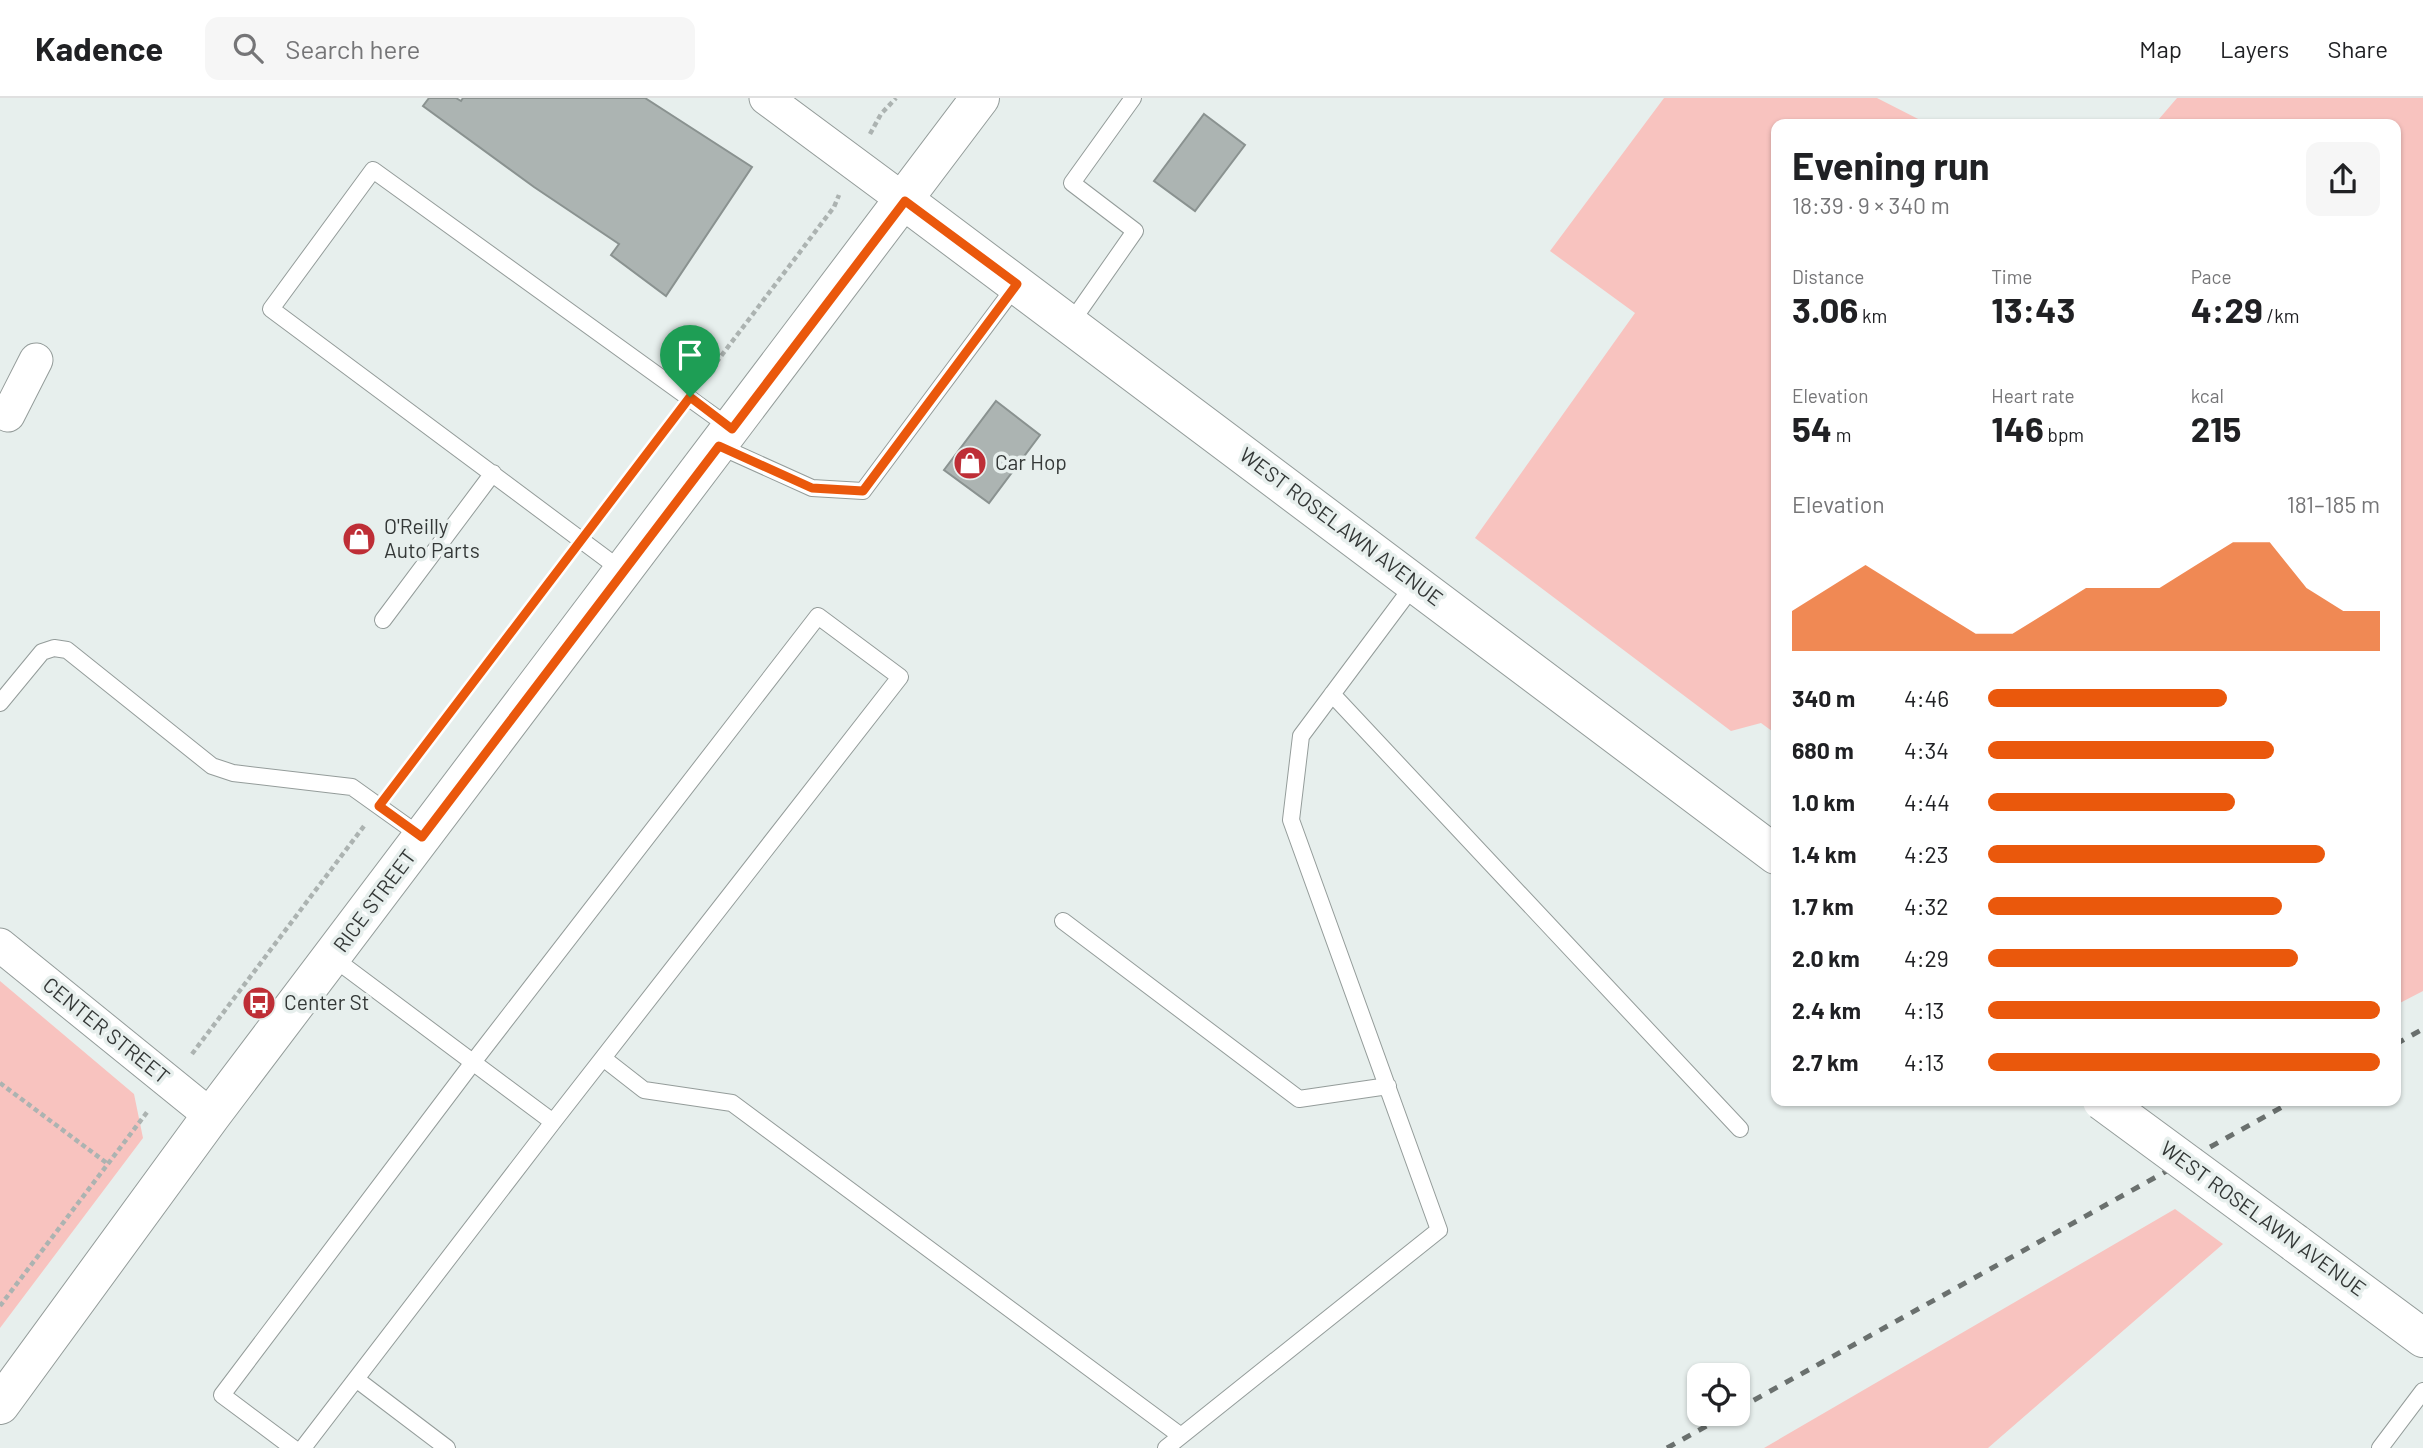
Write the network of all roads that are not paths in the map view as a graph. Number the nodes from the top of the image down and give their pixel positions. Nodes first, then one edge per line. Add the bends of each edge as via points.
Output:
1 (766, 98) edge
2 (980, 98) edge
3 (1133, 98) edge
4 (905, 201) junction
5 (1017, 284) junction
6 (1070, 324) junction
7 (36, 360) dead end
8 (3, 421) edge
9 (726, 437) junction
10 (493, 473) junction
11 (624, 572) junction
12 (1416, 582) junction
13 (383, 621) dead end
14 (1332, 694) junction
15 (0, 703) edge
16 (422, 837) junction
17 (1771, 851) edge
18 (1063, 921) dead end
19 (0, 945) edge
20 (332, 957) junction
21 (603, 1058) junction
22 (474, 1061) junction
23 (1388, 1086) junction
24 (2109, 1106) edge
25 (211, 1116) junction
26 (553, 1122) junction
27 (1740, 1129) dead end
28 (2423, 1338) edge
29 (356, 1379) junction
30 (2423, 1391) edge
31 (0, 1405) edge
32 (1181, 1436) junction
33 (293, 1448) edge
34 (303, 1448) edge
35 (447, 1448) edge
36 (1166, 1448) edge
37 (2380, 1448) edge

1 - 4 street
2 - 4 main road, RICE STREET
3 - 6 lane via 1072,183 1135,231
4 - 5 main road, WEST ROSELAWN AVENUE
4 - 9 main road, RICE STREET
5 - 6 main road, WEST ROSELAWN AVENUE
5 - 9 lane via 863,491 812,488
6 - 12 main road, WEST ROSELAWN AVENUE
7 - 8 street
9 - 10 lane via 690,397 373,170 271,310
9 - 11 main road, RICE STREET
10 - 11 lane
10 - 13 lane
11 - 16 main road, RICE STREET
12 - 14 lane
12 - 17 main road, WEST ROSELAWN AVENUE
14 - 23 lane via 1301,736 1292,820
14 - 27 lane
15 - 16 lane via 43,652 67,650 212,766 233,773 352,787
16 - 20 main road, RICE STREET
18 - 23 lane via 1299,1099
19 - 25 street, CENTER STREET
20 - 22 lane
20 - 25 main road, RICE STREET
21 - 22 lane via 900,677 818,616
21 - 26 lane
21 - 32 lane via 644,1090 732,1103
22 - 26 lane
22 - 33 lane via 222,1395
23 - 32 lane via 1439,1230
24 - 28 main road, WEST ROSELAWN AVENUE, bridge
25 - 31 main road, RICE STREET
26 - 29 lane
29 - 34 lane
29 - 35 lane
30 - 37 lane
32 - 36 lane

